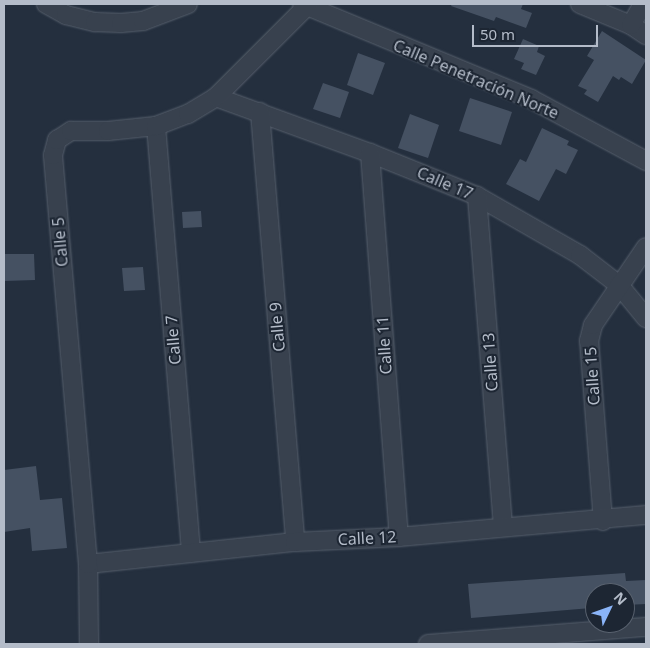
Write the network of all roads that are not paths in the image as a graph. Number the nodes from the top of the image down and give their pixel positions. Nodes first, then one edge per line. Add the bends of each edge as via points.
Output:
1 (46, 4) edge
2 (188, 4) edge
3 (580, 4) edge
4 (644, 4) edge
5 (306, 5) edge
6 (631, 25) junction
7 (646, 35) edge
8 (216, 97) junction
9 (260, 112) junction
10 (156, 126) junction
11 (370, 153) junction
12 (646, 161) edge
13 (477, 196) junction
14 (646, 247) edge
15 (619, 285) junction
16 (646, 318) edge
17 (646, 515) edge
18 (603, 520) junction
19 (503, 527) junction
20 (399, 537) junction
21 (295, 542) junction
22 (191, 553) junction
23 (88, 564) junction
24 (646, 627) edge
25 (89, 644) edge
26 (428, 644) edge

1 - 2 street via 94,22 121,23 143,21
3 - 6 street
4 - 6 street
5 - 8 street, Calle 5
5 - 12 street, Calle Penetración Norte via 530,100
6 - 7 street
8 - 9 street, Calle 17
8 - 10 street, Calle 5 via 188,114
9 - 11 street, Calle 17
9 - 21 street, Calle 9
10 - 22 street, Calle 7
10 - 23 street, Calle 5 via 71,131 57,140 53,155
11 - 13 street, Calle 17
11 - 20 street, Calle 11
13 - 15 street, Calle 17 via 580,255
13 - 19 street, Calle 13
14 - 15 street, Calle 15
15 - 16 street, Calle 17
15 - 18 street, Calle 15 via 593,325 589,341
17 - 18 street, Calle 12
18 - 19 street, Calle 12
19 - 20 street, Calle 12
20 - 21 street, Calle 12
21 - 22 street, Calle 12
22 - 23 street, Calle 12
23 - 25 street, Calle 5
24 - 26 street

